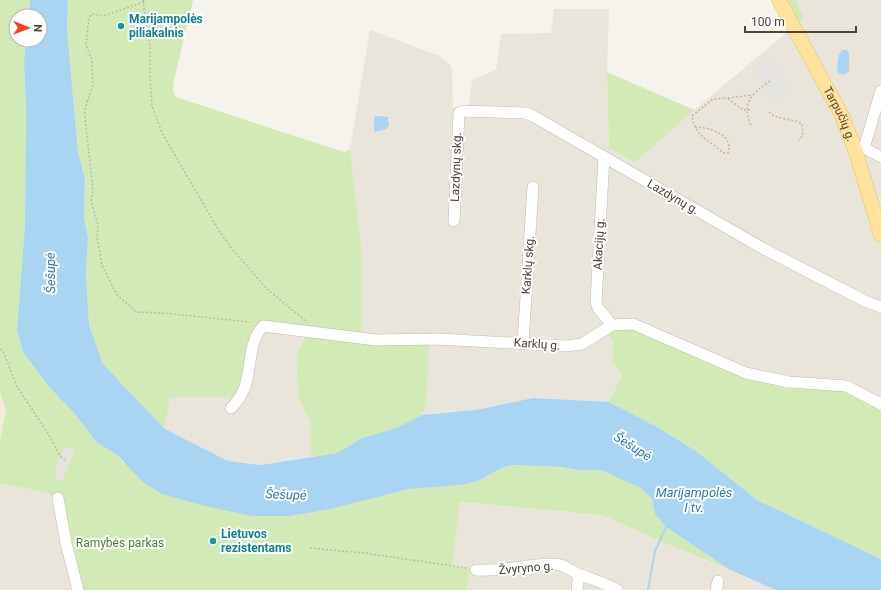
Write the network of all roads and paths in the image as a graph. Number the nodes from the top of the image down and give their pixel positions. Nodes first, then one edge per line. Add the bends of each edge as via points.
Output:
1 (779, 0) edge
2 (144, 1) edge
3 (771, 80) dead end
4 (881, 91) edge
5 (752, 95) junction
6 (727, 98) junction
7 (750, 110) dead end
8 (746, 111) junction
9 (769, 112) dead end
10 (459, 113) joint
11 (751, 124) dead end
12 (695, 127) junction
13 (799, 140) dead end
14 (860, 150) junction
15 (604, 157) junction
16 (881, 157) edge
17 (533, 187) dead end
18 (454, 221) dead end
19 (881, 235) edge
20 (881, 307) edge
21 (250, 322) dead end
22 (612, 325) junction
23 (310, 332) junction
24 (523, 343) junction
25 (0, 349) edge
26 (881, 404) edge
27 (231, 408) dead end
28 (66, 461) dead end
29 (58, 498) dead end
30 (310, 548) dead end
31 (476, 570) joint
32 (579, 574) junction
33 (78, 590) edge
34 (577, 590) edge
35 (618, 590) edge

1 - 14 main road, Tarpučių g.
2 - 21 path via 102,16 93,14 89,17 86,45 92,61 93,86 85,108 85,117 91,201 98,225 97,237 102,265 117,296 136,312
2 - 23 path via 150,47 152,106 162,133 227,242 267,290 306,320
3 - 5 path
4 - 14 street
5 - 6 path
5 - 8 path
6 - 8 path
6 - 12 path via 713,99 692,116
7 - 8 path
8 - 11 path
9 - 13 path via 802,124 803,135
10 - 15 street, Lazdynų g. via 525,113
10 - 18 street, Lazdynų skg.
12 - 12 path via 702,138 728,154 729,145 726,138 710,128
14 - 16 street
14 - 19 main road, Tarpučių g.
15 - 20 street, Lazdynų g. via 764,249
15 - 22 street, Akacijų g. via 596,302
17 - 24 street, Karklų skg.
22 - 24 street, Karklų g. via 582,344 567,346
22 - 26 street, Karklų g. via 633,324 746,373 789,382 846,386
23 - 24 street, Karklų g. via 376,340 438,339
23 - 27 street, Karklų g. via 263,326 254,341 248,382 243,395
25 - 28 path via 26,403 42,423 60,456
29 - 33 street
30 - 31 path
31 - 32 street, Žvyryno g. via 489,571 552,564 565,565
32 - 34 street
32 - 35 street, Žvyryno g. via 600,580

